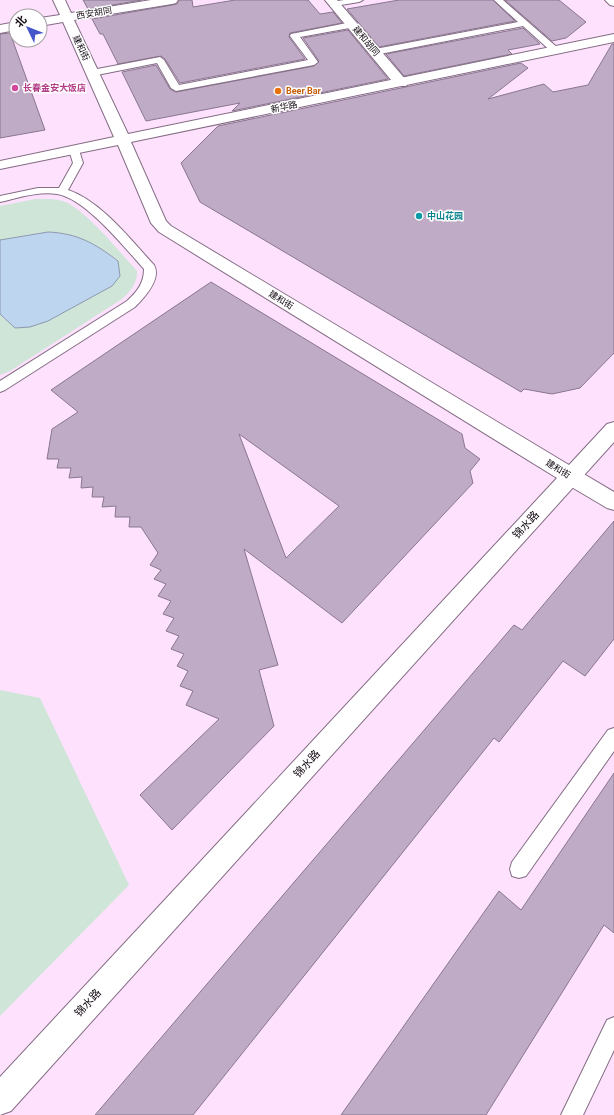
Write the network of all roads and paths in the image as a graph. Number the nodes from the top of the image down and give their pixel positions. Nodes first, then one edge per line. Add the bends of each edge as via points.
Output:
1 (59, 0) edge
2 (172, 0) edge
3 (359, 0) edge
4 (498, 0) edge
5 (611, 0) edge
6 (333, 2) edge
7 (614, 2) edge
8 (67, 18) junction
9 (48, 21) edge
10 (525, 23) junction
11 (352, 25) junction
12 (614, 38) edge
13 (556, 51) junction
14 (375, 52) junction
15 (92, 73) junction
16 (401, 83) junction
17 (123, 140) junction
18 (74, 150) junction
19 (0, 165) edge
20 (62, 191) junction
21 (0, 198) edge
22 (0, 387) edge
23 (614, 429) edge
24 (570, 476) junction
25 (614, 502) edge
26 (614, 736) edge
27 (519, 870) dead end
28 (614, 1027) edge
29 (0, 1100) edge
30 (572, 1115) edge

1 - 8 street, 建和街
2 - 8 street, 西安胡同
3 - 6 lane
4 - 10 lane
5 - 7 street
6 - 11 street, 建和胡同
8 - 9 street, 西安胡同
8 - 15 street, 建和街
10 - 13 lane
10 - 14 lane
11 - 14 street, 建和胡同
11 - 15 lane via 294,36 314,62 176,88 160,60
12 - 13 street, 新华路
13 - 16 street, 新华路
14 - 16 street, 建和胡同
15 - 17 street, 建和街
16 - 17 street, 新华路
17 - 18 street, 新华路
17 - 24 street, 建和街 via 159,223 165,229
18 - 19 street, 新华路
18 - 20 lane via 78,162
20 - 21 lane via 44,190
20 - 22 lane via 88,204 150,268 150,276 141,295 131,304
23 - 24 street, 锦水路
24 - 25 street, 建和街
24 - 29 street, 锦水路
26 - 27 lane
28 - 30 lane

